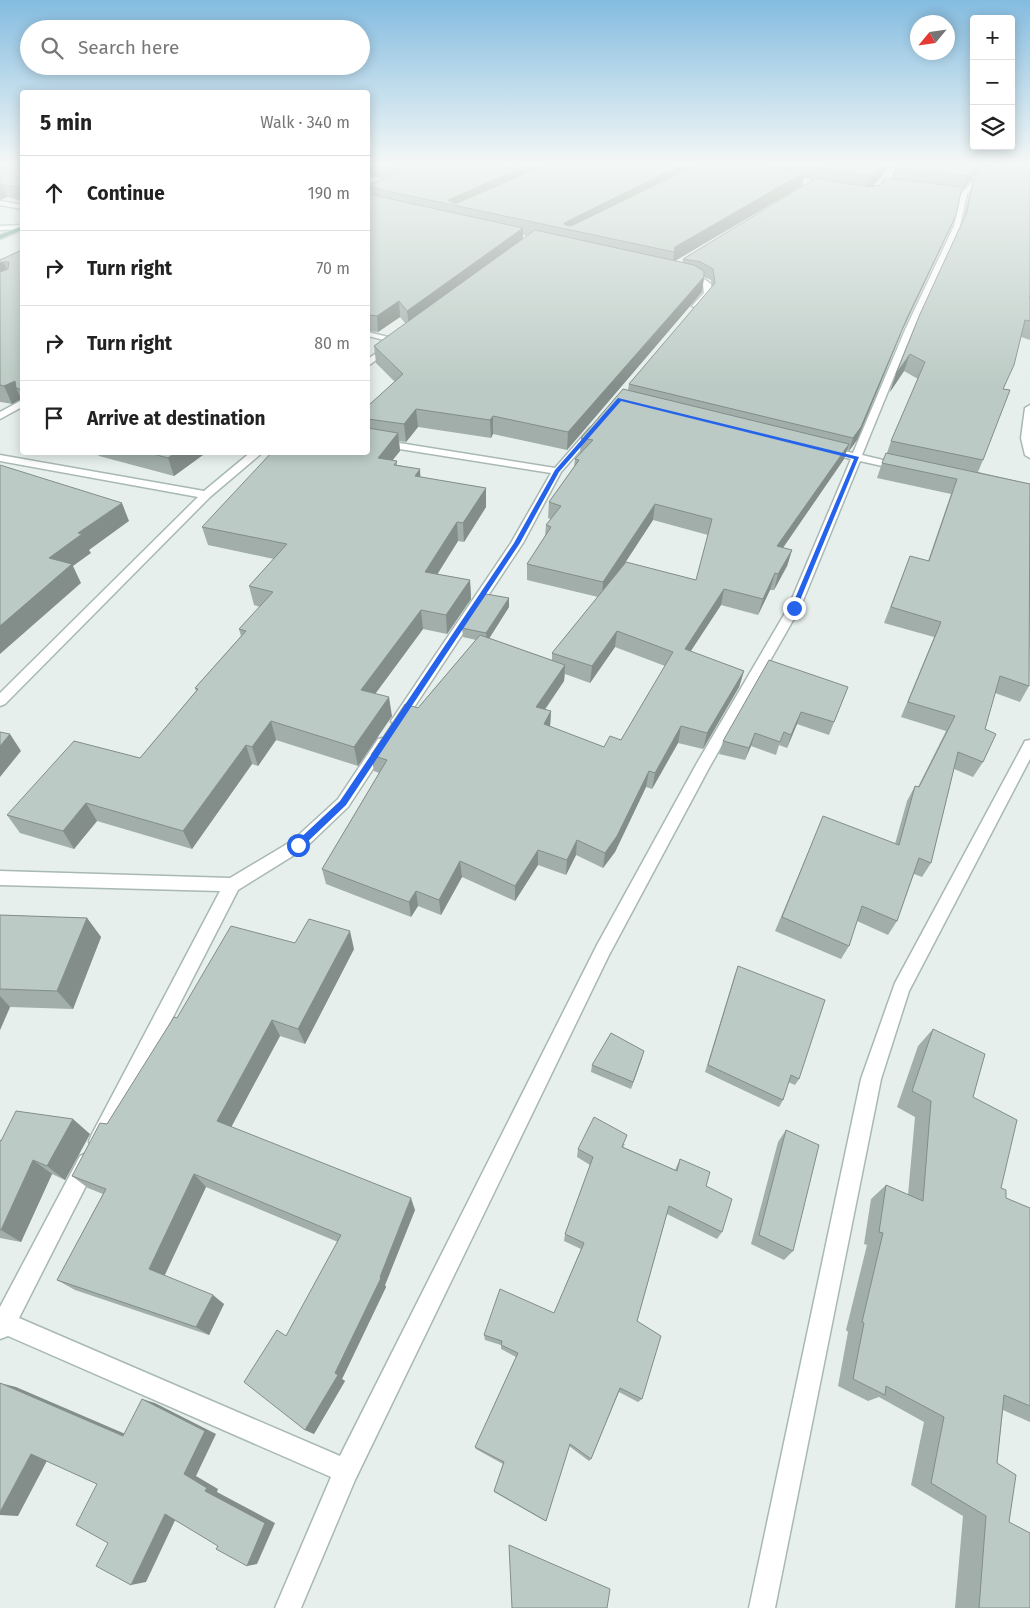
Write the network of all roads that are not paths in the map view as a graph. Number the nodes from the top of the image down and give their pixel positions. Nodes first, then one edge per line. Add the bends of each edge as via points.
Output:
1 (952, 237) edge
2 (677, 273) edge
3 (689, 314) edge
4 (370, 334) edge
5 (370, 361) edge
6 (20, 404) edge
7 (1030, 408) edge
8 (0, 416) edge
9 (601, 421) edge
10 (1028, 439) edge
11 (370, 440) edge
12 (819, 449) edge
13 (254, 455) edge
14 (1030, 456) edge
15 (0, 458) edge
16 (857, 458) junction
17 (913, 469) edge
18 (557, 472) junction
19 (206, 495) junction
20 (0, 701) edge
21 (1029, 750) edge
22 (0, 878) edge
23 (232, 885) junction
24 (2, 1325) edge
25 (346, 1471) junction
26 (288, 1608) edge
27 (762, 1608) edge

1 - 16 street via 909,330
2 - 3 street via 707,284 708,293
4 - 5 street via 399,338
6 - 8 street
7 - 10 street
9 - 18 street
10 - 14 street
11 - 18 street
12 - 16 street
13 - 19 street
15 - 19 street
16 - 17 street
16 - 25 street via 794,608 702,767 603,950
18 - 23 street via 517,543 343,803 298,845
19 - 20 street
21 - 27 street via 902,989 871,1078
22 - 23 street
23 - 24 street
24 - 25 street
25 - 26 street

